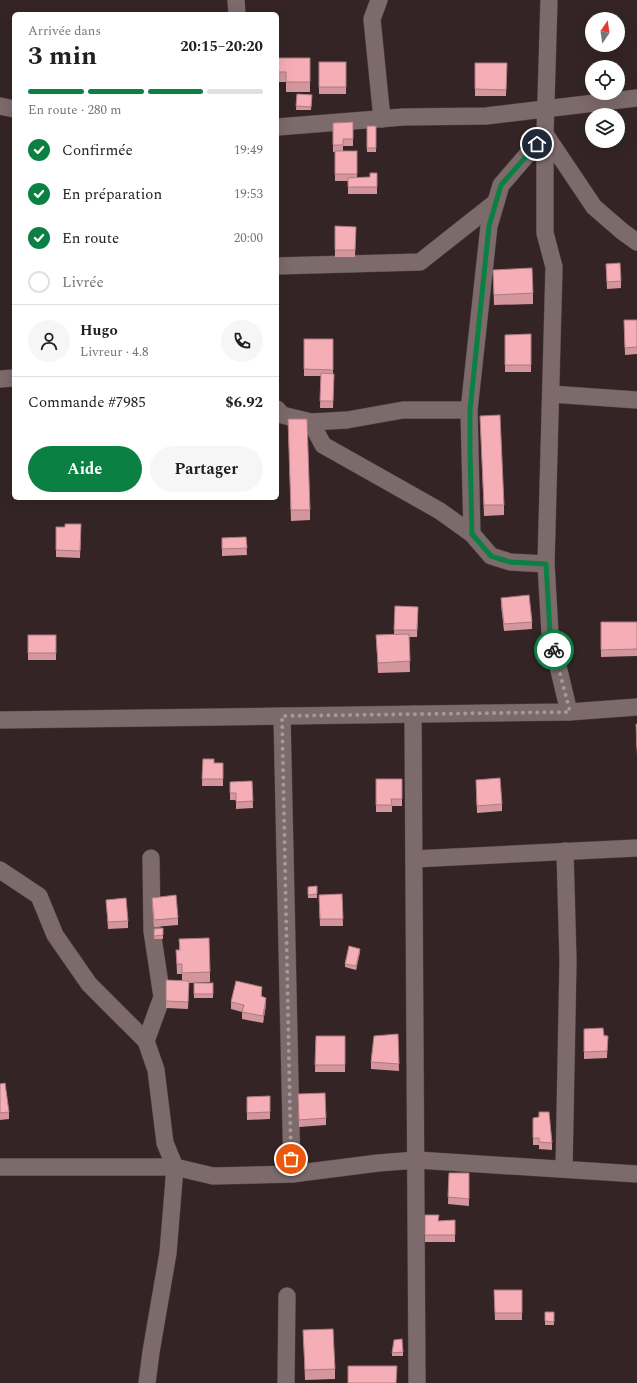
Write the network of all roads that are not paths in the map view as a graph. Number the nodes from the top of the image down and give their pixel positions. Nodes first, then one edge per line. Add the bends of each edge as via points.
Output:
1 (236, 0) edge
2 (379, 0) edge
3 (549, 0) edge
4 (237, 12) edge
5 (637, 98) edge
6 (0, 106) edge
7 (12, 109) edge
8 (546, 109) junction
9 (382, 119) junction
10 (279, 127) edge
11 (546, 134) junction
12 (496, 202) junction
13 (637, 242) edge
14 (279, 266) edge
15 (12, 378) edge
16 (0, 379) edge
17 (550, 394) junction
18 (637, 400) edge
19 (470, 410) junction
20 (279, 411) edge
21 (311, 422) junction
22 (472, 534) junction
23 (546, 564) junction
24 (637, 707) edge
25 (570, 712) junction
26 (413, 714) junction
27 (282, 716) junction
28 (0, 720) edge
29 (637, 848) edge
30 (565, 851) junction
31 (151, 858) dead end
32 (414, 859) junction
33 (0, 870) edge
34 (146, 1041) junction
35 (416, 1160) junction
36 (0, 1167) edge
37 (175, 1167) junction
38 (564, 1169) junction
39 (292, 1174) junction
40 (637, 1174) edge
41 (287, 1296) dead end
42 (147, 1383) edge
43 (286, 1383) edge
44 (417, 1383) edge

1 - 4 street
2 - 9 street via 372,19
3 - 8 street
5 - 8 street
6 - 7 street
8 - 9 street via 486,116
8 - 11 street
9 - 10 street
11 - 12 street via 501,185
11 - 13 street via 594,206
11 - 17 street via 545,233 554,266
12 - 14 street via 420,262
12 - 19 street via 489,226
15 - 16 street
17 - 18 street
17 - 23 street
19 - 21 street via 403,410 347,420
19 - 22 street
20 - 21 street via 282,415
21 - 22 street via 323,445 440,511
22 - 23 street via 491,556 510,562
23 - 25 street via 550,633
24 - 25 street
25 - 26 street
26 - 27 street
26 - 32 street
27 - 28 street
27 - 39 street
29 - 30 street
30 - 32 street
30 - 38 street via 568,961
31 - 34 street via 152,931 162,997
32 - 35 street
33 - 34 street via 39,896 54,935 89,984
34 - 37 street via 156,1070 165,1143
35 - 38 street
35 - 39 street
35 - 44 street
36 - 37 street
37 - 39 street via 213,1176
37 - 42 street via 168,1252
38 - 40 street
41 - 43 street

